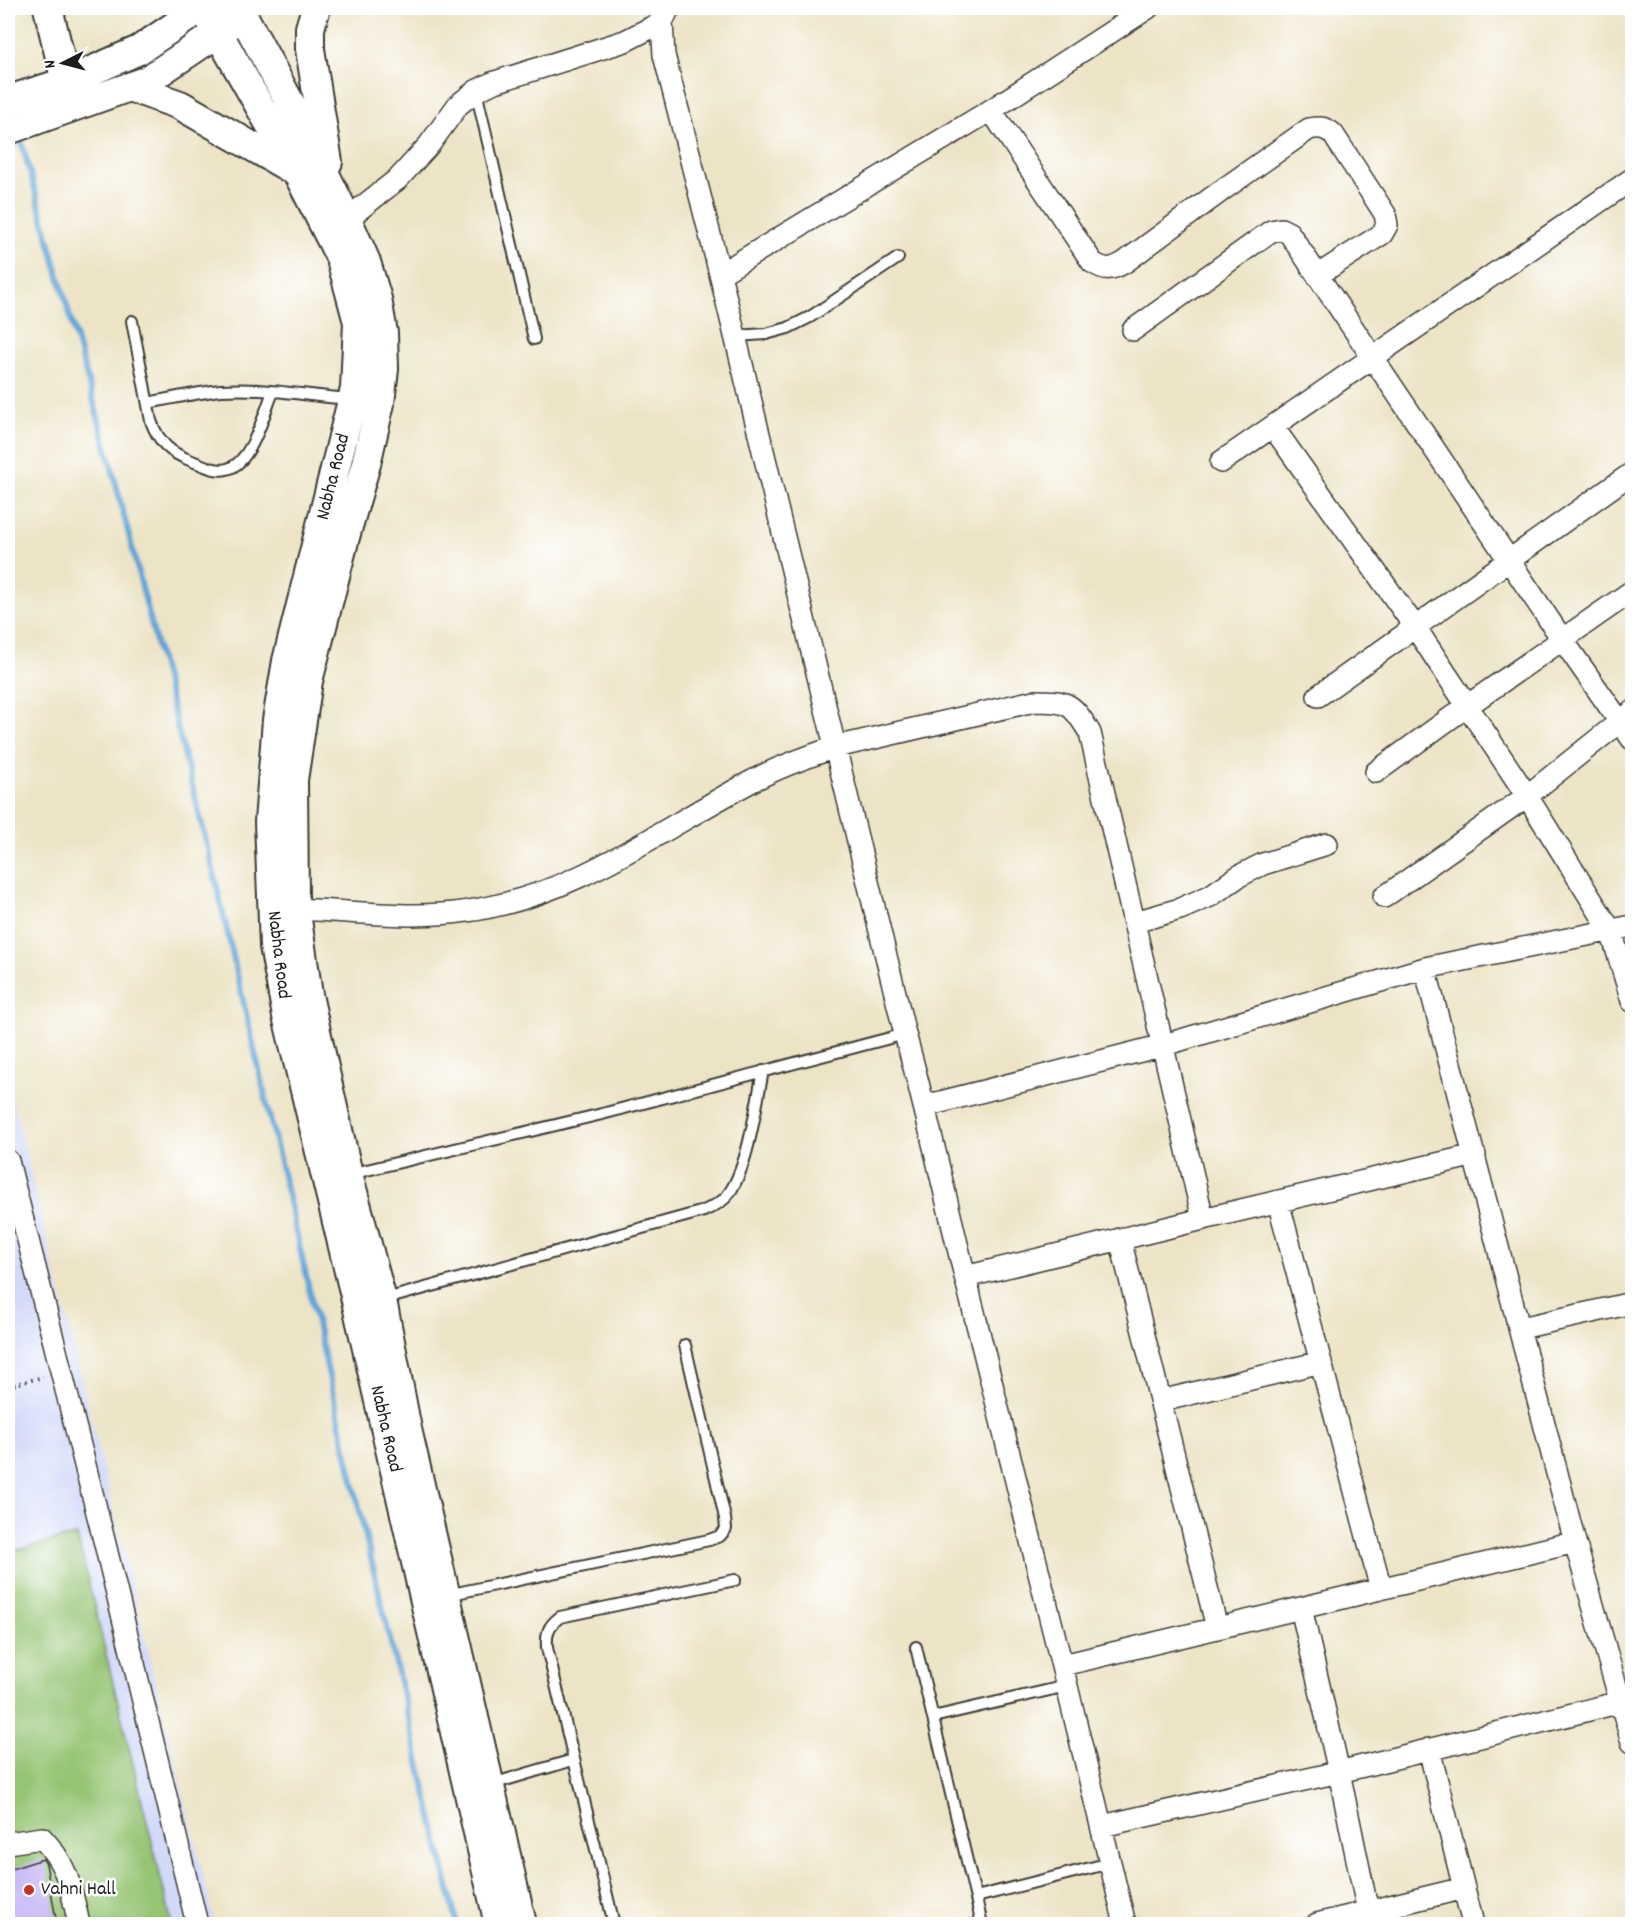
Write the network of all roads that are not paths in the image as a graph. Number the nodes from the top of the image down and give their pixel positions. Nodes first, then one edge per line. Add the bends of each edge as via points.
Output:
1 (48, 8) edge
2 (202, 8) edge
3 (316, 8) edge
4 (1148, 8) edge
5 (246, 10) edge
6 (666, 15) edge
7 (218, 32) junction
8 (66, 82) junction
9 (129, 87) junction
10 (476, 91) junction
11 (12, 98) edge
12 (991, 110) junction
13 (14, 128) edge
14 (297, 172) junction
15 (1632, 179) edge
16 (331, 187) junction
17 (347, 219) junction
18 (898, 258) dead end
19 (720, 274) junction
20 (1318, 275) junction
21 (132, 321) dead end
22 (1133, 330) dead end
23 (736, 336) junction
24 (534, 339) dead end
25 (1375, 358) junction
26 (273, 392) junction
27 (366, 401) junction
28 (148, 403) junction
29 (1273, 427) junction
30 (1221, 462) dead end
31 (1632, 473) edge
32 (1510, 560) junction
33 (1632, 591) edge
34 (1415, 627) junction
35 (1562, 639) junction
36 (1318, 696) dead end
37 (1467, 706) junction
38 (1626, 717) edge
39 (1632, 739) edge
40 (836, 747) junction
41 (1376, 772) dead end
42 (1527, 796) junction
43 (1327, 844) dead end
44 (1384, 897) dead end
45 (295, 909) junction
46 (1135, 922) junction
47 (1632, 926) edge
48 (1611, 931) junction
49 (1425, 968) junction
50 (1632, 1001) edge
51 (905, 1034) junction
52 (1164, 1045) junction
53 (763, 1071) junction
54 (925, 1106) junction
55 (1475, 1155) junction
56 (8, 1161) edge
57 (337, 1177) junction
58 (10, 1183) edge
59 (1278, 1201) junction
60 (1203, 1219) junction
61 (1120, 1239) junction
62 (965, 1277) junction
63 (382, 1300) junction
64 (1632, 1303) edge
65 (1521, 1328) junction
66 (685, 1345) dead end
67 (1321, 1362) junction
68 (1161, 1401) junction
69 (1575, 1542) junction
70 (735, 1580) dead end
71 (1381, 1589) junction
72 (447, 1595) junction
73 (1300, 1608) junction
74 (1217, 1628) junction
75 (916, 1647) dead end
76 (1063, 1665) junction
77 (1067, 1686) junction
78 (1621, 1702) junction
79 (933, 1717) junction
80 (1632, 1742) edge
81 (1429, 1749) junction
82 (573, 1760) junction
83 (1339, 1772) junction
84 (488, 1785) junction
85 (1102, 1826) junction
86 (8, 1843) edge
87 (1110, 1863) junction
88 (1464, 1888) junction
89 (976, 1896) junction
90 (1368, 1912) junction
91 (79, 1924) edge
92 (197, 1924) edge
93 (499, 1924) edge
94 (522, 1924) edge
95 (614, 1924) edge
96 (982, 1924) edge
97 (1125, 1924) edge
98 (1317, 1924) edge
99 (1473, 1924) edge

1 - 8 main road
2 - 7 main road, Nabha Road
2 - 8 main road via 139,50
3 - 16 main road via 309,28 309,49
4 - 12 street
5 - 7 main road
5 - 16 main road, Nabha Road
6 - 10 street via 625,41
6 - 19 street via 664,55
7 - 9 main road via 146,81
7 - 14 main road, Nabha Road
8 - 11 main road
9 - 13 main road
9 - 14 main road via 180,105
10 - 17 street via 458,105 399,177
10 - 24 lane
12 - 19 street
12 - 20 street via 1092,262 1102,269 1113,269 1125,262 1310,129 1327,128 1385,214 1387,225 1382,234
14 - 27 main road, Nabha Road via 341,259 358,322 356,377
15 - 25 street
16 - 17 main road, Nabha Road
17 - 27 main road, Nabha Road via 366,262 383,333 384,369
18 - 23 lane via 788,328
19 - 23 street
20 - 22 street via 1289,233 1281,229 1271,231
20 - 25 street
21 - 28 lane
23 - 40 street
25 - 29 street
25 - 32 street
26 - 27 lane
26 - 28 lane via 223,390
26 - 28 lane via 251,448 228,469 213,469 166,448 156,435
27 - 45 main road, Nabha Road via 366,464 308,681 293,780
27 - 57 main road, Nabha Road via 287,661 277,720 269,822 274,946 287,1016
29 - 30 street
29 - 34 street
31 - 32 street
32 - 34 street
32 - 35 street
33 - 35 street
34 - 36 street
34 - 37 street
35 - 37 street
35 - 38 street
37 - 41 street
37 - 42 street
38 - 39 street
38 - 42 street
40 - 45 street via 757,778 616,859 526,897 470,911 417,916
40 - 46 street via 1035,701 1060,701 1078,712 1090,733
40 - 51 street
42 - 44 street
42 - 48 street
43 - 46 street via 1263,864 1210,896
45 - 57 main road, Nabha Road
46 - 52 street
47 - 48 street
48 - 49 street
48 - 50 street
49 - 52 street
49 - 55 street
51 - 53 lane
51 - 54 street
52 - 54 street
52 - 60 street
53 - 57 lane
53 - 63 lane via 745,1155 726,1198 704,1211
54 - 62 street
55 - 59 street
55 - 65 street
56 - 58 street
57 - 63 main road, Nabha Road
57 - 93 main road, Nabha Road
58 - 92 street via 105,1544
59 - 60 street
59 - 67 street
60 - 61 street
61 - 62 street
61 - 68 street
62 - 76 street
63 - 72 main road, Nabha Road via 407,1429
64 - 65 street
65 - 69 street
66 - 72 lane via 725,1518 726,1529 720,1536
67 - 68 street
67 - 71 street
68 - 74 street
69 - 71 street
69 - 78 street
70 - 82 lane via 560,1617 550,1624 547,1648
71 - 73 street
72 - 84 main road, Nabha Road
73 - 74 street
73 - 83 street
74 - 76 street
75 - 79 lane
76 - 77 street
77 - 79 lane
77 - 85 street
78 - 80 street
78 - 81 street
79 - 89 lane
81 - 83 street
81 - 88 street
82 - 84 lane
82 - 95 lane
83 - 85 street
83 - 90 street
84 - 94 main road, Nabha Road
85 - 87 street
86 - 91 street via 42,1838 56,1852 69,1878
87 - 89 lane
87 - 97 street
88 - 90 street
88 - 99 street
89 - 96 lane
90 - 98 street

